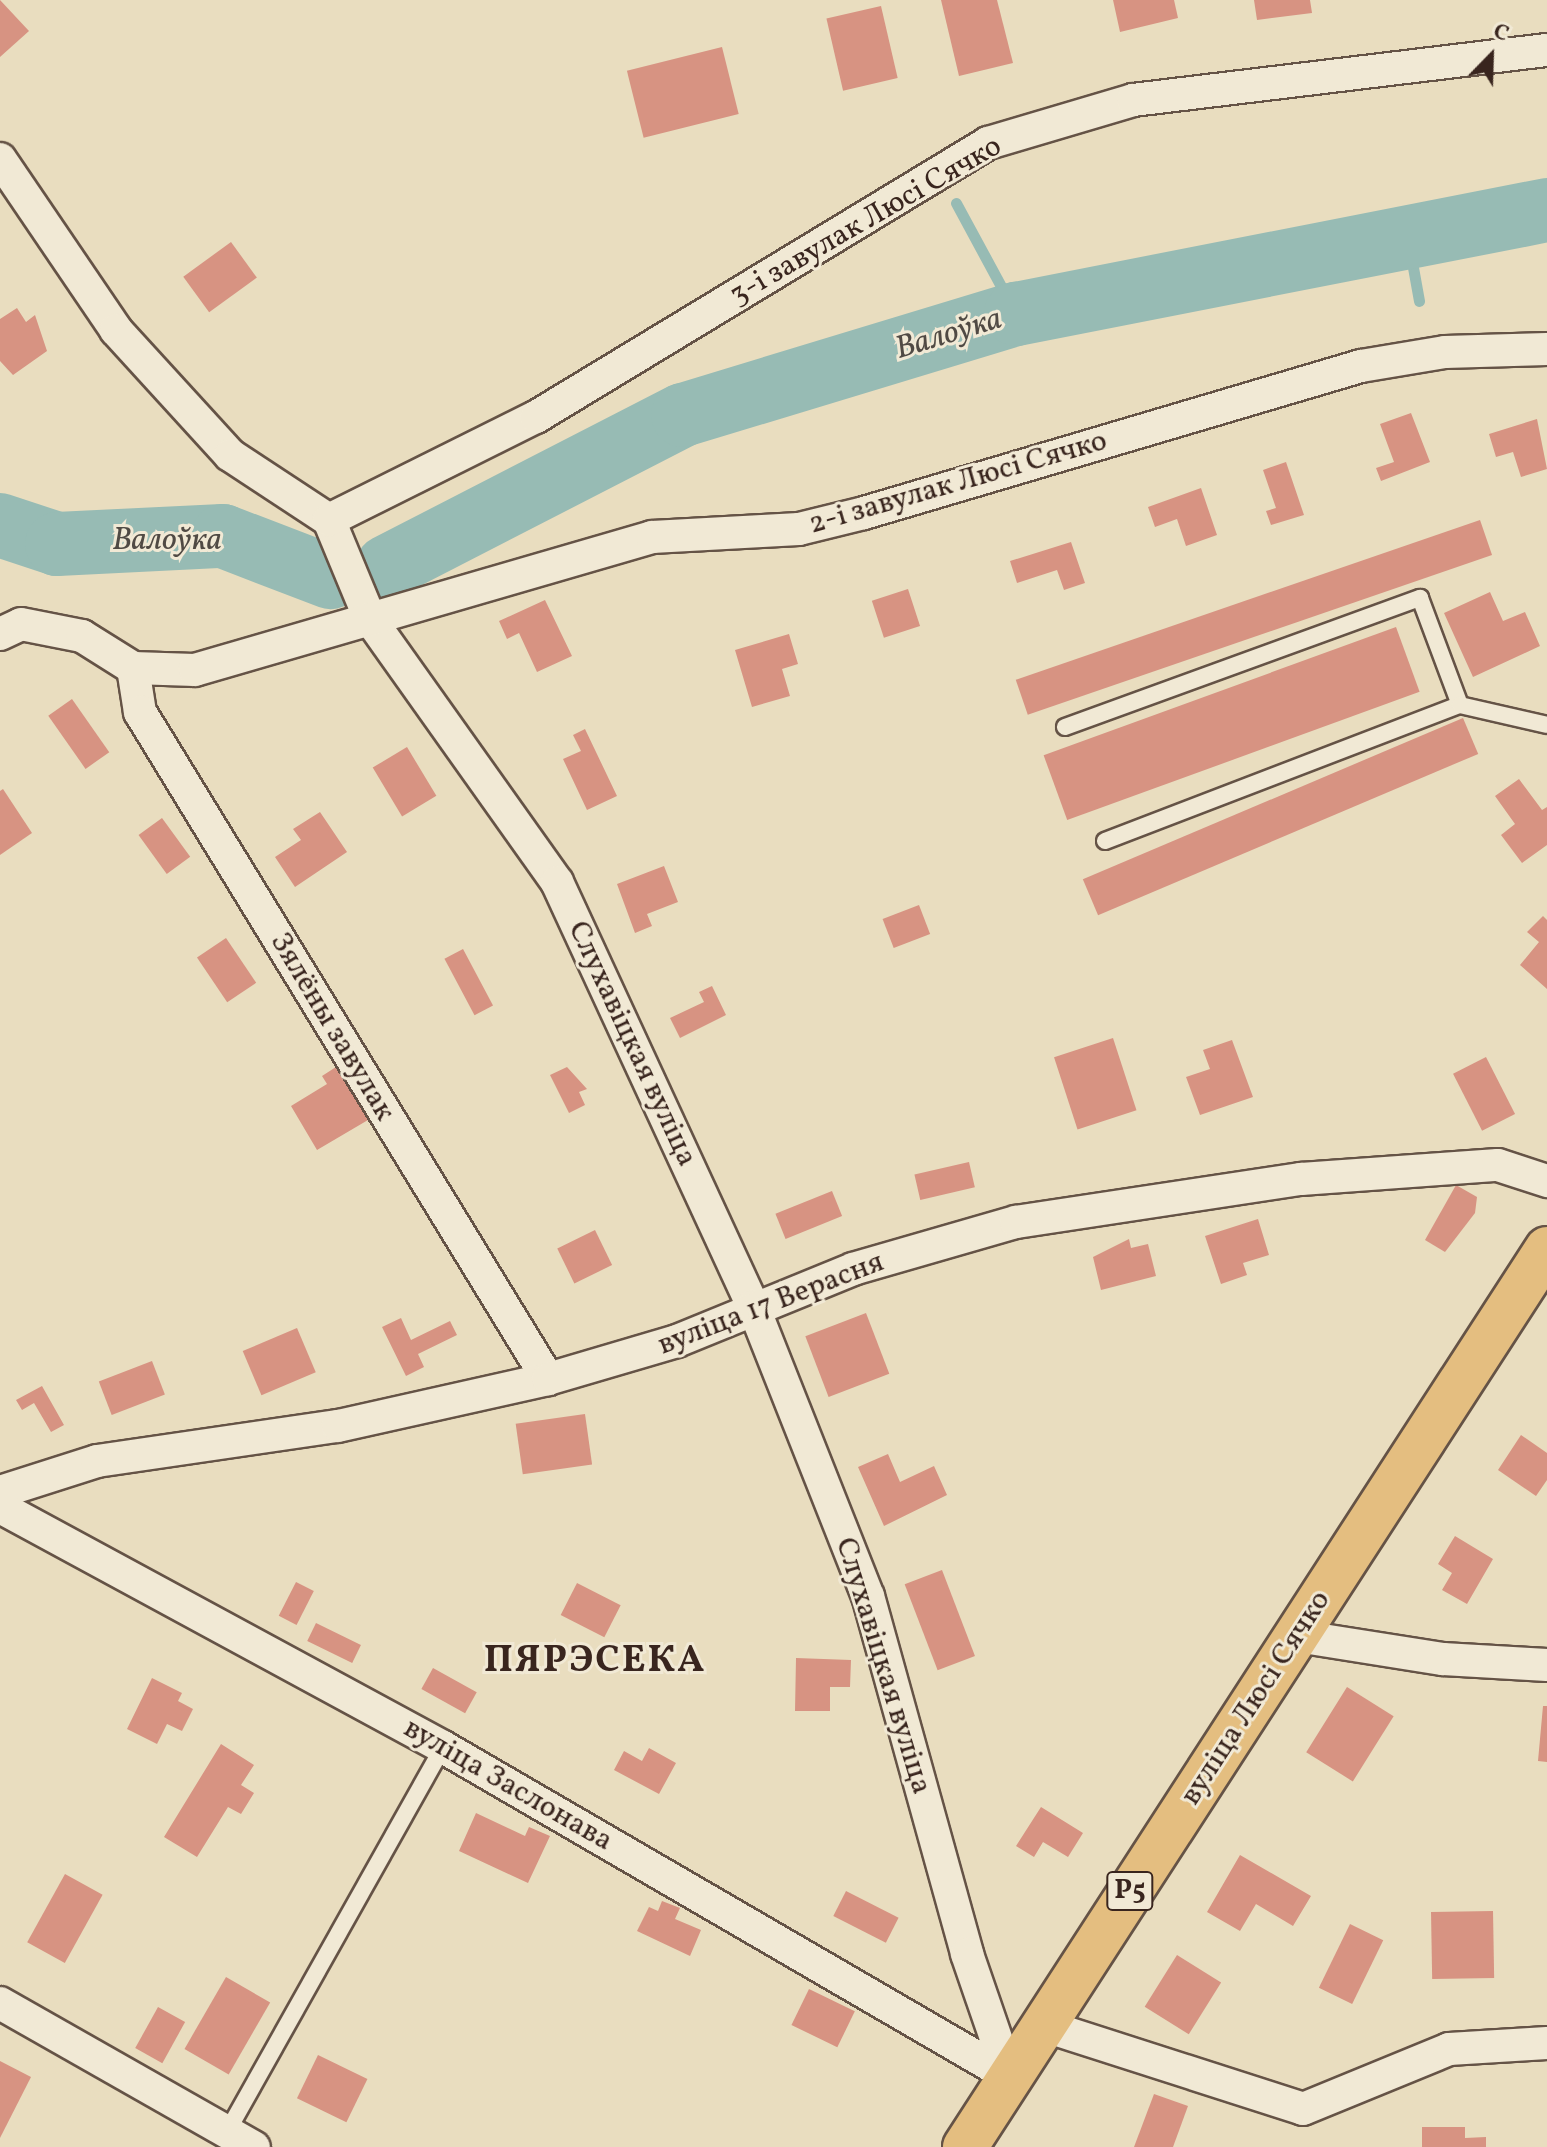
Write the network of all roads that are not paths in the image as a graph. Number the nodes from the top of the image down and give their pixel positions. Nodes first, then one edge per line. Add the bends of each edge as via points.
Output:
1 (1547, 50) edge
2 (0, 159) edge
3 (1547, 349) edge
4 (329, 520) junction
5 (370, 619) junction
6 (0, 634) edge
7 (133, 668) junction
8 (1460, 705) junction
9 (1547, 725) edge
10 (1065, 727) dead end
11 (1105, 841) dead end
12 (1547, 1181) edge
13 (1547, 1249) edge
14 (753, 1306) junction
15 (548, 1379) junction
16 (0, 1492) edge
17 (0, 1507) edge
18 (1297, 1636) junction
19 (1547, 1665) edge
20 (443, 1747) junction
21 (0, 2003) edge
22 (1042, 2025) junction
23 (1547, 2043) edge
24 (1009, 2076) junction
25 (241, 2140) edge
26 (965, 2147) edge

1 - 4 street, 3-і завулак Люсі Сячко via 1133,100 988,143 536,417
2 - 4 street via 116,330 230,455
3 - 5 street, 2-і завулак Люсі Сячко via 1445,352 1361,366 864,513 799,529 652,537
4 - 5 street, Слухавіцкая вуліца
5 - 7 street, 2-і завулак Люсі Сячко via 195,670
5 - 14 street, Слухавіцкая вуліца via 557,882
6 - 7 street via 21,624 82,636
7 - 15 street, Зялёны завулак via 140,712
8 - 9 lane
8 - 10 lane via 1420,598
8 - 11 lane
12 - 14 street, вуліца 17 Верасня via 1498,1165 1301,1179 1016,1222
13 - 18 main road, вуліца Люсі Сячко / Р5
14 - 15 street, вуліца 17 Верасня via 677,1341
14 - 24 street, Слухавіцкая вуліца via 868,1596 967,1954
15 - 16 street, вуліца 17 Верасня via 338,1426 97,1461
17 - 20 street, вуліца Заслонава
18 - 19 street via 1443,1659
18 - 22 main road, вуліца Люсі Сячко / Р5
20 - 24 street, вуліца Заслонава
20 - 25 lane
21 - 25 street
22 - 23 street via 1303,2109 1449,2049
22 - 24 main road, вуліца Люсі Сячко / Р5
24 - 26 main road, вуліца Люсі Сячко / Р5

